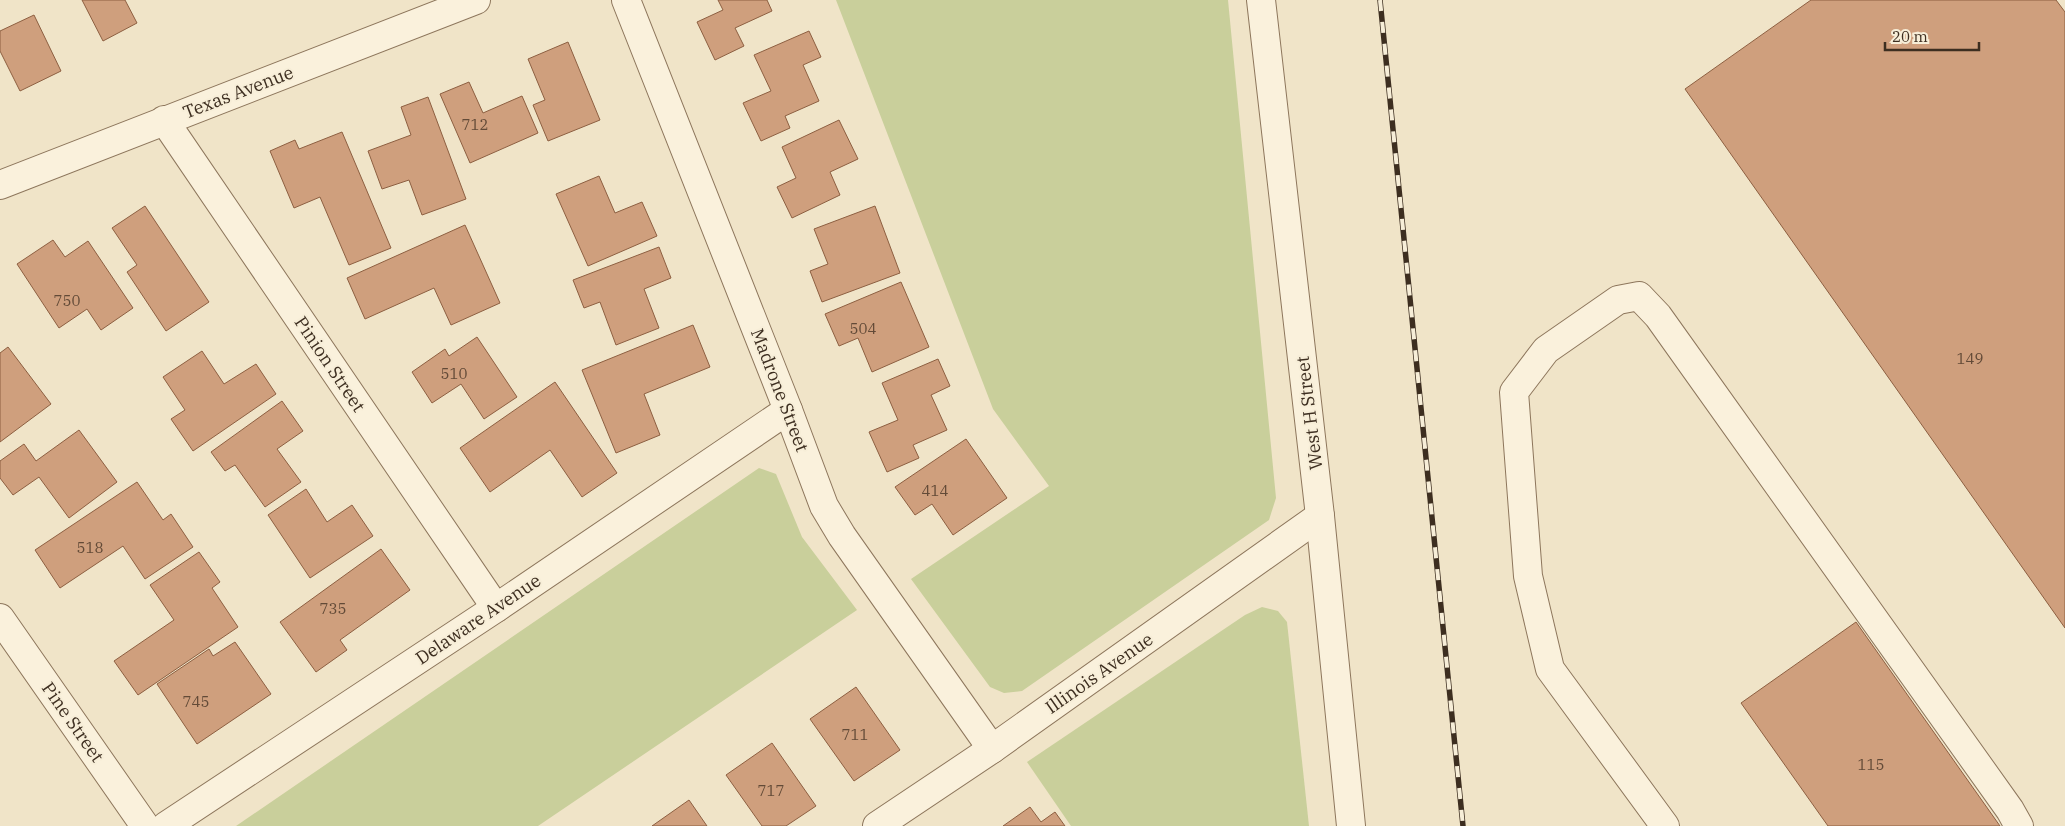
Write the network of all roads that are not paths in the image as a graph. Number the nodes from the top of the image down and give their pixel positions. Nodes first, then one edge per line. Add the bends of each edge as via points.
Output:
1 (476, 0) edge
2 (626, 0) edge
3 (1261, 0) edge
4 (164, 120) junction
5 (0, 185) edge
6 (788, 410) junction
7 (1320, 516) junction
8 (496, 608) junction
9 (0, 618) edge
10 (992, 749) junction
11 (145, 826) edge
12 (166, 826) edge
13 (876, 826) edge
14 (1352, 826) edge
15 (1664, 826) edge
16 (2019, 826) edge

1 - 4 street, Texas Avenue
2 - 6 street, Madrone Street
3 - 7 street, West H Street
4 - 5 street, Texas Avenue
4 - 8 street, Pinion Street
6 - 8 street, Delaware Avenue
6 - 10 street, Madrone Street via 824,506 842,536
7 - 10 street, Illinois Avenue
7 - 14 street, West H Street
8 - 12 street, Delaware Avenue
9 - 11 street, Pine Street
10 - 13 street, Illinois Avenue
15 - 16 street via 1550,669 1528,576 1514,392 1546,350 1618,300 1639,296 1670,332

